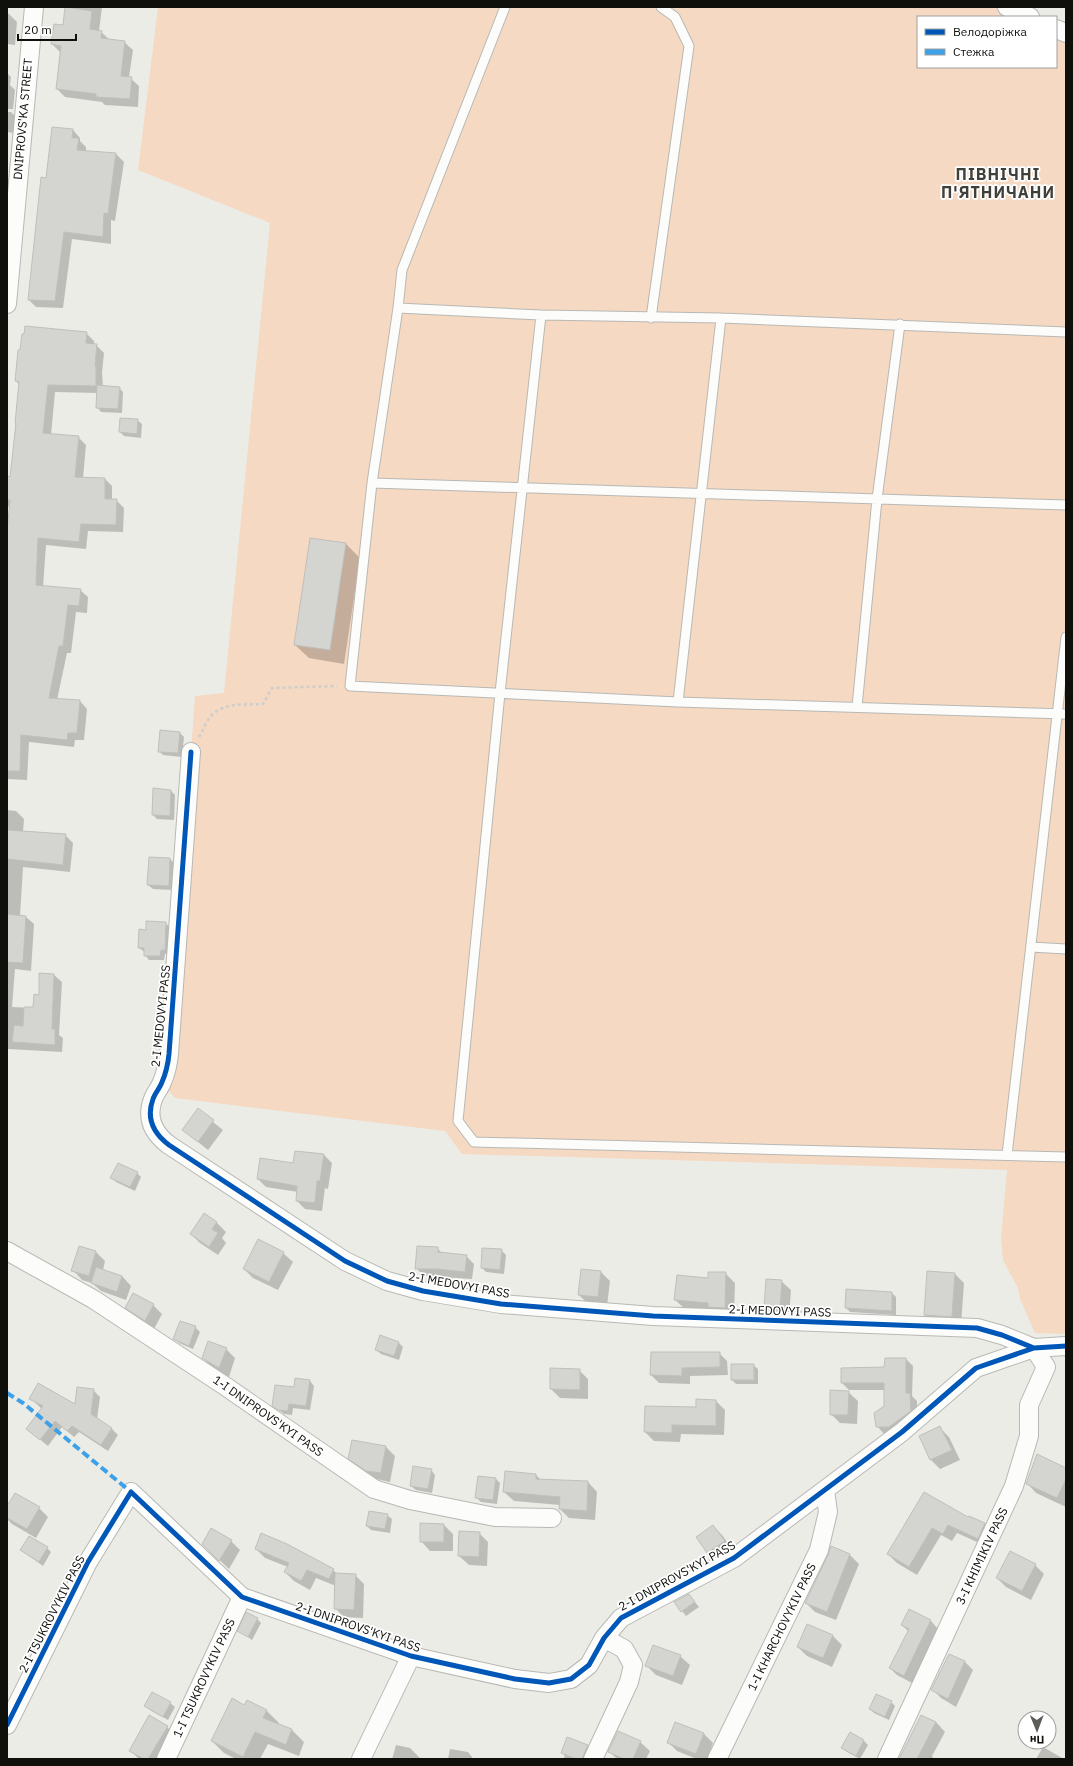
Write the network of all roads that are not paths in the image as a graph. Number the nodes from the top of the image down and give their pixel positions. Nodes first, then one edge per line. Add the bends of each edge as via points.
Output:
1 (34, 7) edge
2 (506, 7) edge
3 (661, 7) edge
4 (1007, 7) edge
5 (1028, 16) edge
6 (1057, 28) edge
7 (1066, 33) edge
8 (7, 304) edge
9 (398, 308) junction
10 (541, 315) junction
11 (651, 318) junction
12 (722, 318) junction
13 (900, 324) junction
14 (1066, 332) edge
15 (372, 483) junction
16 (522, 488) junction
17 (702, 493) junction
18 (877, 499) junction
19 (1066, 505) edge
20 (1066, 637) edge
21 (500, 693) junction
22 (678, 702) junction
23 (857, 707) junction
24 (1062, 713) edge
25 (192, 752) road end
26 (1031, 947) junction
27 (1066, 948) edge
28 (1007, 1155) junction
29 (1066, 1157) edge
30 (7, 1251) edge
31 (1066, 1346) edge
32 (1034, 1348) junction
33 (825, 1490) junction
34 (131, 1492) joint
35 (552, 1518) dead end
36 (242, 1597) junction
37 (604, 1638) junction
38 (411, 1656) junction
39 (7, 1725) edge
40 (166, 1759) edge
41 (361, 1759) edge
42 (594, 1759) edge
43 (717, 1759) edge
44 (888, 1759) edge

1 - 8 street, DNIPROVS'KA STREET
2 - 9 lane via 402,270
3 - 11 lane via 675,17 689,46
4 - 5 street
6 - 7 street
9 - 10 lane
9 - 15 lane
10 - 11 lane
10 - 16 lane
11 - 12 lane
12 - 13 lane
12 - 17 lane
13 - 14 lane
13 - 18 lane
15 - 16 lane
15 - 21 lane via 350,686
16 - 17 lane
16 - 21 lane
17 - 18 lane
17 - 22 lane
18 - 19 lane
18 - 23 lane
20 - 24 lane
21 - 22 lane
21 - 28 lane via 458,1121 474,1142
22 - 23 lane
23 - 24 lane
24 - 26 lane
25 - 32 street, 2-I MEDOVYI PASS via 169,1054 167,1068 150,1109 154,1130 169,1145 345,1261 387,1281 423,1291 501,1304 653,1316 978,1328
26 - 27 lane
26 - 28 lane
28 - 29 lane
30 - 35 street, 1-I DNIPROVS'KYI PASS via 93,1299 374,1489 410,1500 495,1517
31 - 32 street, 2-I MEDOVYI PASS
32 - 33 street, 2-I DNIPROVS'KYI PASS via 976,1368 902,1432
32 - 44 street, 3-I KHIMIKIV PASS via 1046,1367 1029,1405 1029,1436 1014,1486
33 - 37 street, 2-I DNIPROVS'KYI PASS via 734,1558 621,1618
33 - 43 street, 1-I KHARCHOVYKIV PASS via 828,1512 819,1550
34 - 36 street, 2-I DNIPROVS'KYI PASS
34 - 39 street, 2-I TSUKROVYKIV PASS via 88,1562
36 - 38 street, 2-I DNIPROVS'KYI PASS
36 - 40 street, 1-I TSUKROVYKIV PASS
37 - 38 street, 2-I DNIPROVS'KYI PASS via 589,1665 571,1679 549,1683 515,1679
37 - 42 street via 624,1649 633,1665 630,1682
38 - 41 street

